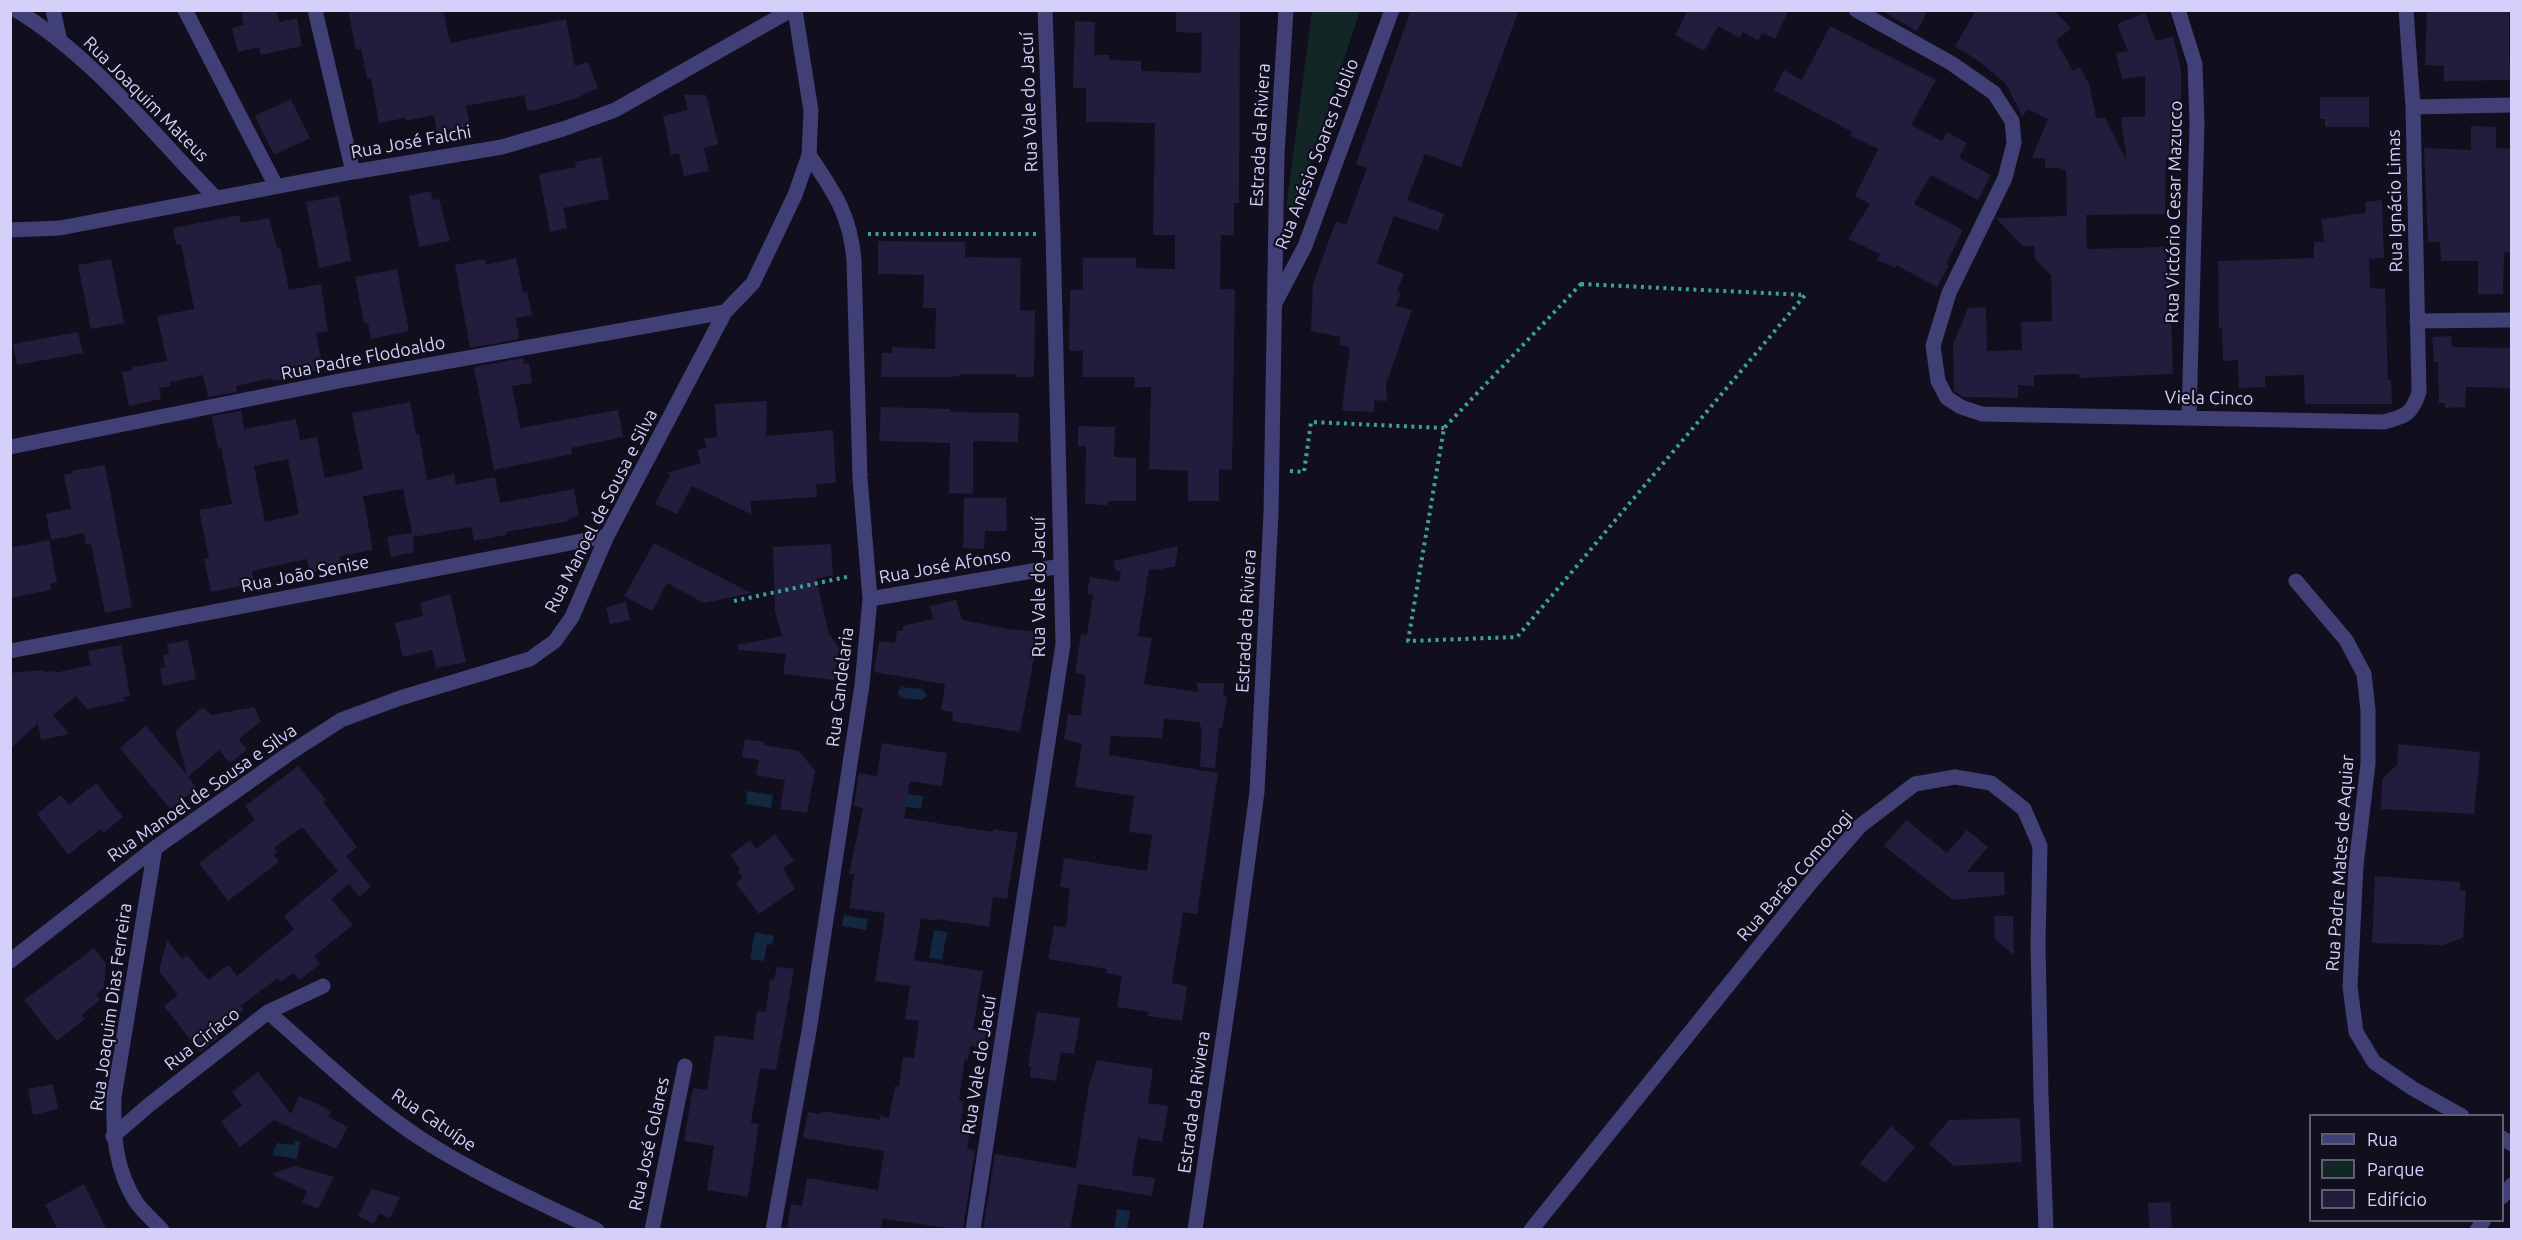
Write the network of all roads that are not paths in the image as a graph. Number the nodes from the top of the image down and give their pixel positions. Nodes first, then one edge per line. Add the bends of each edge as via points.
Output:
1 (16, 10) edge
2 (53, 10) edge
3 (185, 10) edge
4 (315, 10) edge
5 (793, 10) edge
6 (1045, 10) edge
7 (1286, 10) edge
8 (1392, 10) edge
9 (1856, 10) edge
10 (2178, 10) edge
11 (2406, 10) edge
12 (60, 41) junction
13 (2511, 105) edge
14 (2413, 107) junction
15 (809, 155) junction
16 (353, 172) junction
17 (276, 186) junction
18 (215, 197) junction
19 (10, 230) edge
20 (1273, 308) junction
21 (724, 312) junction
22 (2511, 320) edge
23 (2417, 321) junction
24 (2419, 392) joint
25 (2189, 417) junction
26 (10, 447) edge
27 (607, 536) junction
28 (1061, 566) junction
29 (2296, 581) dead end
30 (870, 599) junction
31 (10, 651) edge
32 (155, 848) junction
33 (10, 961) edge
34 (323, 986) dead end
35 (268, 1012) junction
36 (685, 1066) dead end
37 (2458, 1114) edge
38 (113, 1136) junction
39 (2045, 1229) edge
40 (162, 1230) edge
41 (597, 1230) edge
42 (652, 1230) edge
43 (773, 1230) edge
44 (973, 1230) edge
45 (1195, 1230) edge
46 (1531, 1230) edge

1 - 12 street, Rua Joaquim Mateus
2 - 12 street
3 - 17 street
4 - 16 street
5 - 15 street, Rua Manoel de Sousa e Silva via 810,111
5 - 16 street, Rua José Falchi via 605,114 501,147
6 - 28 street, Rua Vale do Jacuí
7 - 20 street, Estrada da Riviera
8 - 20 street, Rua Anésio Soares Publio via 1305,246
9 - 25 street, Viela Cinco via 1952,63 1994,93 2012,121 2014,143 2005,178 1949,293 1933,346 1938,381 1947,398 1982,414
10 - 25 street, Rua Victório Cesar Mazucco via 2194,64 2197,123
11 - 14 street, Rua Ignácio Limas
12 - 18 street, Rua Joaquim Mateus via 104,81
13 - 14 street
14 - 23 street, Rua Ignácio Limas
15 - 21 street, Rua Manoel de Sousa e Silva via 795,195 753,283
15 - 30 street, Rua Candelaria via 838,198 851,234 860,467
16 - 17 street, Rua José Falchi
17 - 18 street, Rua José Falchi
18 - 19 street, Rua José Falchi via 60,228
20 - 45 street, Estrada da Riviera via 1271,513 1257,792
21 - 26 street, Rua Padre Flodoaldo via 344,380
21 - 27 street, Rua Manoel de Sousa e Silva
22 - 23 street
23 - 24 street, Rua Ignácio Limas
24 - 25 street, Viela Cinco via 2414,408 2403,417 2384,422
27 - 31 street, Rua João Senise
27 - 32 street, Rua Manoel de Sousa e Silva via 572,617 555,641 530,659 341,720
28 - 30 street, Rua José Afonso
28 - 44 street, Rua Vale do Jacuí via 1063,644
29 - 37 street, Rua Padre Mates de Aquiar via 2346,640 2364,674 2368,764 2356,866 2350,987 2356,1032 2374,1062
30 - 43 street, Rua Candelaria via 862,685 809,1031
32 - 33 street, Rua Manoel de Sousa e Silva
32 - 38 street, Rua Joaquim Dias Ferreira via 114,1097
34 - 35 street, Rua Ciríaco
35 - 38 street, Rua Ciríaco
35 - 41 street, Rua Catuípe via 357,1090 420,1138 483,1176
36 - 42 street, Rua José Colares
38 - 40 street, Rua Joaquim Dias Ferreira via 121,1172 137,1203
39 - 46 street, Rua Barão Comorogi via 2038,979 2040,846 2024,809 1991,783 1955,777 1915,784 1860,826

